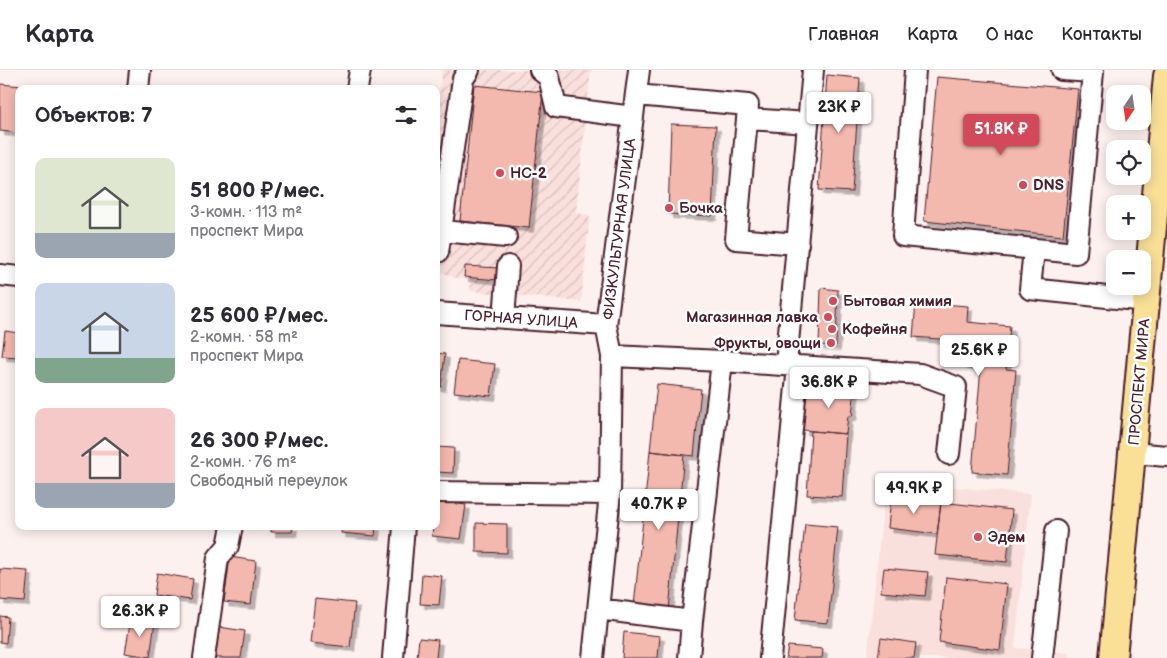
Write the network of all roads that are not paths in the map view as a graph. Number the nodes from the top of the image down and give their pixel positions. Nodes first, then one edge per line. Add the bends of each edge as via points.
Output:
1 (140, 70) edge
2 (360, 70) edge
3 (469, 70) edge
4 (540, 70) edge
5 (639, 70) edge
6 (813, 70) edge
7 (915, 70) edge
8 (1062, 70) edge
9 (1167, 76) edge
10 (138, 85) edge
11 (358, 85) edge
12 (636, 95) junction
13 (633, 116) junction
14 (747, 118) junction
15 (808, 123) junction
16 (442, 230) junction
17 (506, 237) dead end
18 (440, 241) edge
19 (798, 244) junction
20 (1034, 249) junction
21 (508, 266) dead end
22 (0, 275) edge
23 (15, 277) edge
24 (1146, 301) junction
25 (440, 313) edge
26 (504, 318) junction
27 (606, 325) junction
28 (612, 356) junction
29 (722, 361) junction
30 (792, 366) junction
31 (1132, 453) junction
32 (949, 454) dead end
33 (1167, 456) edge
34 (440, 492) edge
35 (610, 494) junction
36 (231, 530) edge
37 (404, 530) edge
38 (1056, 531) dead end
39 (598, 609) junction
40 (692, 622) junction
41 (204, 658) edge
42 (393, 658) edge
43 (593, 658) edge
44 (689, 658) edge
45 (770, 658) edge
46 (1042, 658) edge
47 (1113, 658) edge

1 - 10 street
2 - 11 street
3 - 16 street via 463,79
4 - 13 street via 549,76 556,107
5 - 12 street, ФИЗКУЛЬТУРНАЯ УЛИЦА
6 - 15 street
7 - 20 street via 904,236
8 - 20 street via 1093,72 1076,253
9 - 24 main road, ПРОСПЕКТ МИРА
12 - 13 street, ФИЗКУЛЬТУРНАЯ УЛИЦА
12 - 14 street via 748,105
13 - 27 street, ФИЗКУЛЬТУРНАЯ УЛИЦА
14 - 15 street
14 - 19 street via 736,240
15 - 19 street
16 - 17 street
16 - 18 street
19 - 30 street
20 - 24 street via 1030,288
21 - 26 street
22 - 23 street
24 - 31 main road, ПРОСПЕКТ МИРА
25 - 26 street, ГОРНАЯ УЛИЦА
26 - 27 street, ГОРНАЯ УЛИЦА
27 - 28 street, ФИЗКУЛЬТУРНАЯ УЛИЦА
28 - 29 street
28 - 35 street, ФИЗКУЛЬТУРНАЯ УЛИЦА
29 - 30 street
29 - 40 street
30 - 32 street via 920,374 956,387
30 - 45 street
31 - 33 street
31 - 47 main road, ПРОСПЕКТ МИРА
34 - 35 street
35 - 39 street, ФИЗКУЛЬТУРНАЯ УЛИЦА
36 - 41 street via 228,546 218,558
37 - 42 street
38 - 46 street
39 - 40 street
39 - 43 street, ФИЗКУЛЬТУРНАЯ УЛИЦА
40 - 44 street

